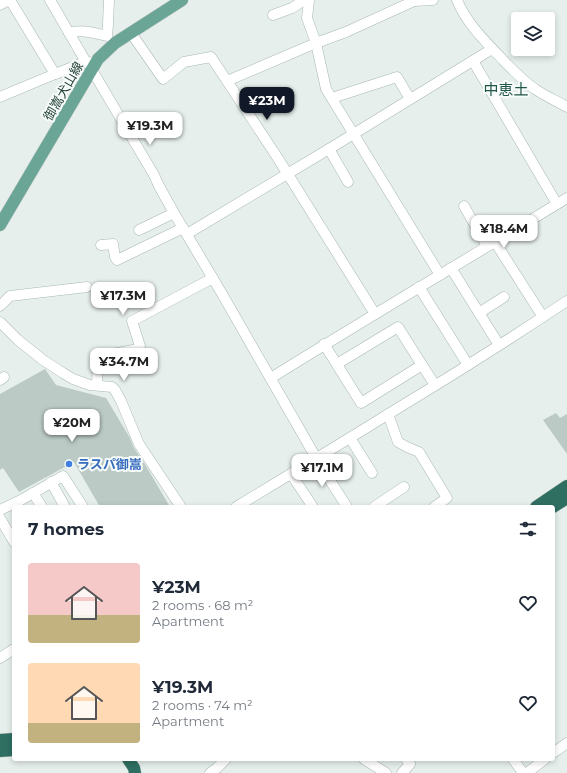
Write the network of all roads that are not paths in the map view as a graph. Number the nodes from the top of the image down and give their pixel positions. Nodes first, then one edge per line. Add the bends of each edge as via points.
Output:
1 (9, 0) edge
2 (50, 0) edge
3 (109, 0) edge
4 (182, 0) edge
5 (304, 0) edge
6 (309, 0) edge
7 (433, 0) edge
8 (414, 1) edge
9 (459, 1) edge
10 (0, 5) edge
11 (273, 15) dead end
12 (69, 33) junction
13 (131, 33) junction
14 (107, 36) junction
15 (118, 42) junction
16 (316, 43) junction
17 (492, 49) junction
18 (473, 61) junction
19 (91, 65) junction
20 (55, 74) junction
21 (227, 81) junction
22 (0, 97) edge
23 (332, 98) junction
24 (410, 100) junction
25 (567, 107) edge
26 (354, 134) junction
27 (329, 149) junction
28 (288, 174) junction
29 (348, 182) dead end
30 (567, 198) edge
31 (557, 204) junction
32 (464, 206) dead end
33 (174, 213) junction
34 (0, 225) edge
35 (139, 230) dead end
36 (185, 232) junction
37 (491, 244) junction
38 (101, 245) dead end
39 (451, 268) junction
40 (440, 276) junction
41 (213, 278) junction
42 (419, 287) junction
43 (87, 288) dead end
44 (504, 297) dead end
45 (567, 301) edge
46 (0, 306) edge
47 (479, 313) junction
48 (375, 314) junction
49 (542, 317) junction
50 (0, 322) edge
51 (324, 344) junction
52 (499, 345) junction
53 (337, 364) junction
54 (422, 364) junction
55 (468, 365) junction
56 (271, 378) junction
57 (97, 385) junction
58 (435, 385) junction
59 (388, 414) junction
60 (350, 438) junction
61 (317, 459) junction
62 (372, 473) dead end
63 (291, 474) junction
64 (51, 482) junction
65 (567, 486) edge
66 (404, 488) dead end
67 (33, 493) junction
68 (567, 498) edge
69 (23, 504) edge
70 (41, 505) edge
71 (64, 505) edge
72 (82, 505) edge
73 (180, 505) edge
74 (239, 505) edge
75 (312, 505) edge
76 (346, 505) edge
77 (377, 505) edge
78 (437, 505) edge
79 (539, 505) edge
80 (555, 506) edge
81 (12, 507) edge
82 (0, 510) edge
83 (1, 521) edge
84 (12, 539) edge
85 (12, 650) edge
86 (0, 658) edge
87 (12, 739) edge
88 (0, 740) edge
89 (567, 743) edge
90 (12, 750) edge
91 (0, 751) edge
92 (555, 752) edge
93 (129, 761) edge
94 (224, 761) edge
95 (367, 761) edge
96 (408, 761) edge
97 (514, 761) edge
98 (542, 761) edge
99 (135, 773) edge
100 (210, 773) edge
101 (386, 773) edge
102 (402, 773) edge
103 (523, 773) edge
104 (527, 773) edge

1 - 10 street
1 - 20 street
2 - 12 street
3 - 14 street
4 - 13 main road, 御嵩犬山線
5 - 11 street
6 - 16 street via 307,18
7 - 8 street
8 - 16 street
9 - 17 street via 468,21
12 - 14 street via 90,32
12 - 19 street
13 - 15 main road, 御嵩犬山線
13 - 21 street via 163,79 184,62 211,57
14 - 15 street
15 - 19 main road, 御嵩犬山線
16 - 21 street
16 - 23 street via 326,89
17 - 18 street
17 - 25 street via 535,89
18 - 24 street
18 - 31 street
19 - 20 street
19 - 33 street
19 - 34 main road, 御嵩犬山線
20 - 22 street
21 - 28 street
23 - 24 street via 397,77
23 - 26 street
24 - 26 street
26 - 27 street
26 - 40 street
27 - 28 street
27 - 29 street
28 - 36 street
28 - 48 street
30 - 31 street
31 - 37 street
32 - 37 street
33 - 35 street
33 - 36 street
36 - 38 street via 117,260 113,244
36 - 41 street
37 - 39 street
37 - 49 street
39 - 40 street
39 - 47 street
40 - 42 street
41 - 56 street
41 - 57 street via 132,321 140,346 138,349 98,358
42 - 48 street
42 - 55 street
43 - 46 street via 10,296
44 - 47 street
45 - 49 street
47 - 52 street
48 - 51 street
49 - 52 street
50 - 57 street via 18,340 63,373
51 - 53 street
51 - 56 street
52 - 55 street
53 - 54 street via 398,327
53 - 54 street via 361,403
54 - 58 street
55 - 58 street
56 - 61 street
57 - 73 street via 112,387 115,390 139,444
58 - 59 street
59 - 60 street
59 - 78 street via 398,442 419,452 447,498
60 - 61 street
60 - 62 street
61 - 63 street
61 - 76 street
63 - 74 street
63 - 75 street
64 - 67 street
64 - 71 street
64 - 72 street via 63,476
65 - 79 highway
66 - 77 street
67 - 69 street
67 - 70 street
68 - 80 highway
81 - 82 street
83 - 84 street
85 - 86 street
87 - 88 highway
89 - 92 street
90 - 91 highway
93 - 99 highway
94 - 100 street
95 - 101 street
96 - 102 street via 410,764
97 - 103 street
98 - 104 street

